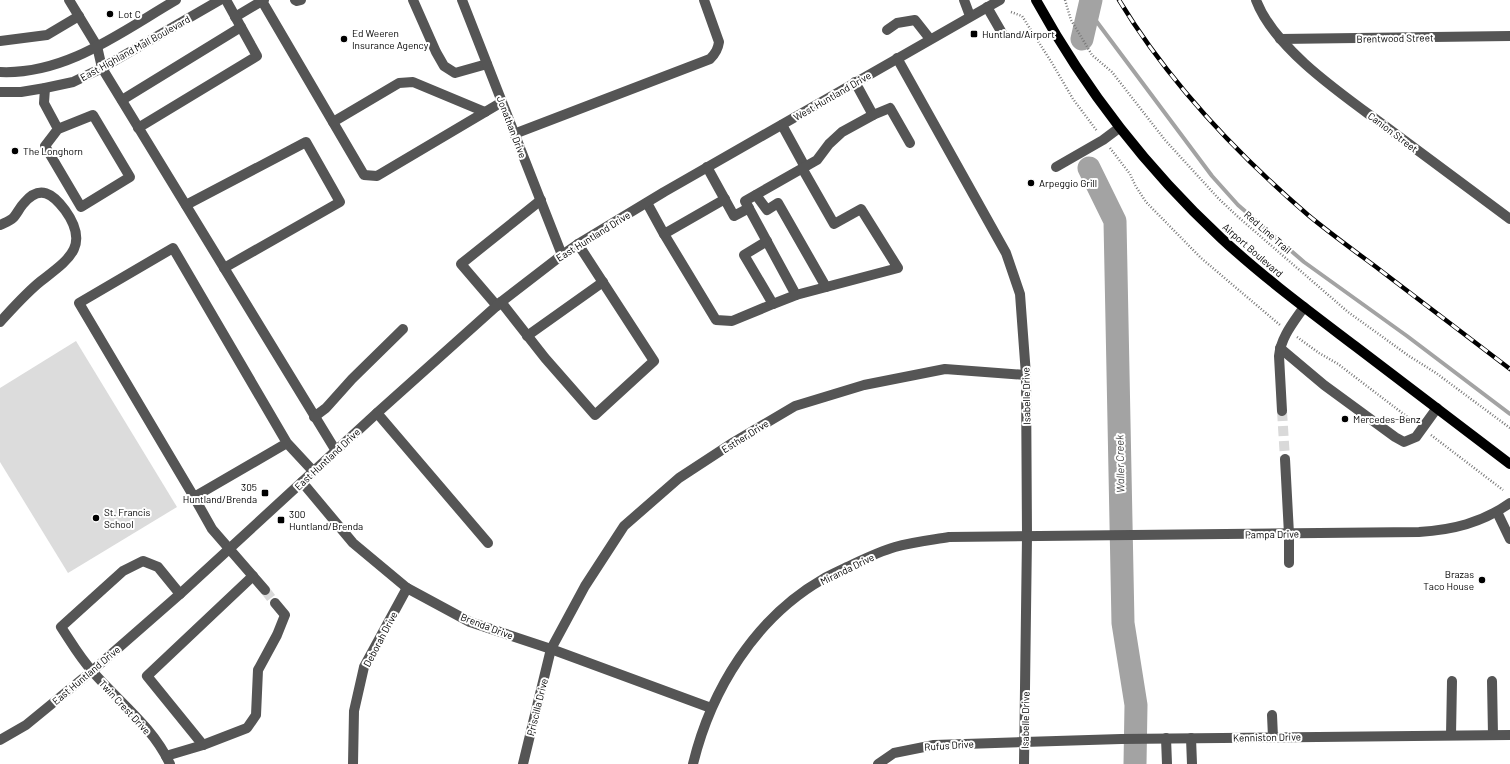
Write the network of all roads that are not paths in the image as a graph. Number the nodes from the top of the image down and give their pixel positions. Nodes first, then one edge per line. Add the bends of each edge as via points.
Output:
1 (69, 0) edge
2 (176, 0) edge
3 (220, 0) edge
4 (226, 0) edge
5 (295, 0) edge
6 (301, 0) edge
7 (413, 0) edge
8 (462, 0) edge
9 (704, 0) edge
10 (964, 0) edge
11 (1000, 0) edge
12 (1036, 0) edge
13 (1256, 0) edge
14 (263, 1) edge
15 (987, 7) junction
16 (79, 16) junction
17 (970, 16) junction
18 (235, 17) junction
19 (241, 27) junction
20 (887, 30) dead end
21 (1002, 33) dead end
22 (1510, 36) edge
23 (930, 39) junction
24 (1280, 39) junction
25 (0, 41) edge
26 (97, 46) junction
27 (897, 58) junction
28 (487, 64) junction
29 (102, 68) junction
30 (0, 72) edge
31 (855, 82) junction
32 (45, 88) junction
33 (0, 92) edge
34 (122, 100) junction
35 (502, 102) junction
36 (485, 112) junction
37 (873, 115) junction
38 (333, 122) junction
39 (782, 124) junction
40 (138, 128) junction
41 (1119, 128) junction
42 (58, 129) junction
43 (514, 134) junction
44 (910, 143) dead end
45 (707, 167) junction
46 (804, 167) junction
47 (1056, 167) dead end
48 (664, 192) joint
49 (756, 195) junction
50 (725, 199) junction
51 (541, 200) junction
52 (647, 203) junction
53 (186, 205) junction
54 (749, 208) junction
55 (1510, 219) edge
56 (0, 225) edge
57 (661, 229) junction
58 (767, 241) junction
59 (578, 244) junction
60 (562, 254) junction
61 (224, 268) junction
62 (603, 282) junction
63 (826, 287) junction
64 (796, 294) junction
65 (499, 304) junction
66 (773, 304) junction
67 (1304, 307) junction
68 (0, 322) edge
69 (403, 329) dead end
70 (527, 336) junction
71 (1280, 348) junction
72 (1026, 375) junction
73 (1437, 408) junction
74 (1282, 411) tunnel mouth
75 (376, 413) junction
76 (314, 417) junction
77 (287, 443) junction
78 (336, 451) junction
79 (1285, 459) tunnel mouth
80 (1510, 464) edge
81 (313, 471) junction
82 (302, 482) junction
83 (194, 497) junction
84 (1510, 503) edge
85 (1497, 512) junction
86 (1289, 534) junction
87 (1028, 536) junction
88 (1510, 540) edge
89 (488, 543) dead end
90 (230, 548) junction
91 (1289, 563) dead end
92 (253, 576) junction
93 (406, 588) junction
94 (264, 590) tunnel mouth
95 (180, 594) junction
96 (275, 603) tunnel mouth
97 (551, 649) junction
98 (92, 671) junction
99 (1452, 681) dead end
100 (1492, 681) dead end
101 (711, 708) junction
102 (1272, 716) dead end
103 (1451, 735) junction
104 (1493, 735) junction
105 (1510, 735) edge
106 (1273, 737) junction
107 (1166, 738) junction
108 (1191, 738) junction
109 (0, 740) edge
110 (1025, 741) junction
111 (203, 745) junction
112 (168, 760) edge
113 (353, 764) edge
114 (523, 764) edge
115 (693, 764) edge
116 (878, 764) edge
117 (1024, 764) edge
118 (1167, 764) edge
119 (1192, 764) edge

1 - 16 street
2 - 26 street, East Highland Mall Boulevard
3 - 29 street, East Highland Mall Boulevard
4 - 18 street
5 - 6 street
7 - 28 street via 444,66 455,73
8 - 28 street, Jonathan Drive
9 - 43 street via 720,42 719,48 710,59
10 - 17 street
11 - 15 street, West Huntland Drive
12 - 41 main road, Airport Boulevard via 1061,44
13 - 24 street, Canion Street via 1260,11
14 - 18 street
14 - 38 street
15 - 17 street, West Huntland Drive
15 - 21 street
16 - 25 street via 47,35
16 - 26 street
17 - 23 street, West Huntland Drive
18 - 19 street
19 - 34 street
19 - 40 street via 257,56
20 - 23 street via 897,23 915,20
22 - 24 street, Brentwood Street
23 - 27 street, West Huntland Drive
24 - 55 street, Canion Street via 1322,79
26 - 29 street
26 - 30 street, East Highland Mall Boulevard via 62,63 44,68
27 - 31 street, West Huntland Drive
27 - 72 street, Isabelle Drive via 1008,258 1020,294
28 - 35 street, Jonathan Drive
29 - 32 street, East Highland Mall Boulevard via 73,82
29 - 34 street
31 - 37 street
31 - 39 street, West Huntland Drive
32 - 33 street, East Highland Mall Boulevard
32 - 42 street via 44,104
34 - 40 street
35 - 36 street
35 - 43 street, Jonathan Drive
36 - 38 street via 413,82 399,83
36 - 38 street via 376,176 364,175
37 - 44 street via 890,108
37 - 46 street via 842,132 817,160
39 - 45 street, West Huntland Drive
39 - 46 street
40 - 53 street
41 - 47 street
41 - 67 main road, Airport Boulevard via 1160,176 1221,238
42 - 42 street via 45,146 81,206 130,177 93,115
43 - 51 street, Jonathan Drive
45 - 48 street, West Huntland Drive
45 - 50 street
46 - 49 street
46 - 63 street via 834,224 861,209 898,268
48 - 52 street, East Huntland Drive
49 - 54 street via 745,201
49 - 63 street via 767,210 778,203
50 - 54 street via 734,216
50 - 57 street
51 - 60 street, Jonathan Drive
51 - 65 street via 462,264
52 - 57 street
52 - 59 street, East Huntland Drive
53 - 61 street
53 - 61 street via 306,142 340,202
54 - 58 street
56 - 68 street via 13,218 28,198 41,192 56,199 76,231 76,241 65,263 41,281
57 - 66 street via 716,320 732,321
58 - 64 street
58 - 66 street via 744,255
59 - 60 street, East Huntland Drive
59 - 62 street
60 - 65 street, East Huntland Drive
61 - 76 street
62 - 70 street
62 - 70 street via 654,361 595,415
63 - 64 street
64 - 66 street
65 - 70 street
65 - 75 street, East Huntland Drive
67 - 71 street via 1288,330
67 - 73 main road, Airport Boulevard
69 - 76 street via 326,408
71 - 73 street via 1324,385 1404,442 1416,437
71 - 74 street
72 - 87 street, Isabelle Drive
72 - 97 street, Esther Drive via 945,369 864,385 794,406 679,478 624,526 585,586
73 - 80 main road, Airport Boulevard
75 - 78 street, East Huntland Drive
75 - 89 street
76 - 78 street
77 - 81 street
77 - 83 street
77 - 83 street via 174,248 79,303
78 - 81 street, East Huntland Drive
79 - 86 street
81 - 82 street, East Huntland Drive
82 - 90 street, East Huntland Drive
82 - 93 street, Brenda Drive via 354,543
83 - 90 street via 212,529
84 - 85 street, Pampa Drive
85 - 86 street, Pampa Drive via 1470,524 1441,530
85 - 88 street
86 - 87 street, Pampa Drive
86 - 91 street
87 - 101 street, Miranda Drive via 949,537 895,547 861,560 822,580 790,603 758,634 733,668
87 - 110 street, Isabelle Drive
90 - 92 street
90 - 95 street, East Huntland Drive
92 - 94 street
92 - 111 street via 147,676
93 - 97 street, Brenda Drive via 470,622
93 - 113 street, Deborah Drive via 364,667 354,711
95 - 98 street, East Huntland Drive
95 - 98 street, Twin Crest Drive via 158,566 143,561 123,571 61,626
96 - 111 street via 285,616 258,670 256,716 247,728
97 - 101 street, Brenda Drive
97 - 114 street, Priscilla Drive
98 - 109 street, East Huntland Drive via 26,724
98 - 112 street, Twin Crest Drive via 149,732
99 - 103 street
100 - 104 street
101 - 115 street, Miranda Drive
102 - 106 street
103 - 104 street, Kenniston Drive
103 - 106 street, Kenniston Drive
104 - 105 street, Kenniston Drive
106 - 108 street, Kenniston Drive
107 - 108 street, Kenniston Drive
107 - 110 street, Kenniston Drive
107 - 118 street
108 - 119 street
110 - 116 street, Rufus Drive via 934,745 894,753
110 - 117 street, Isabelle Drive
111 - 112 street

